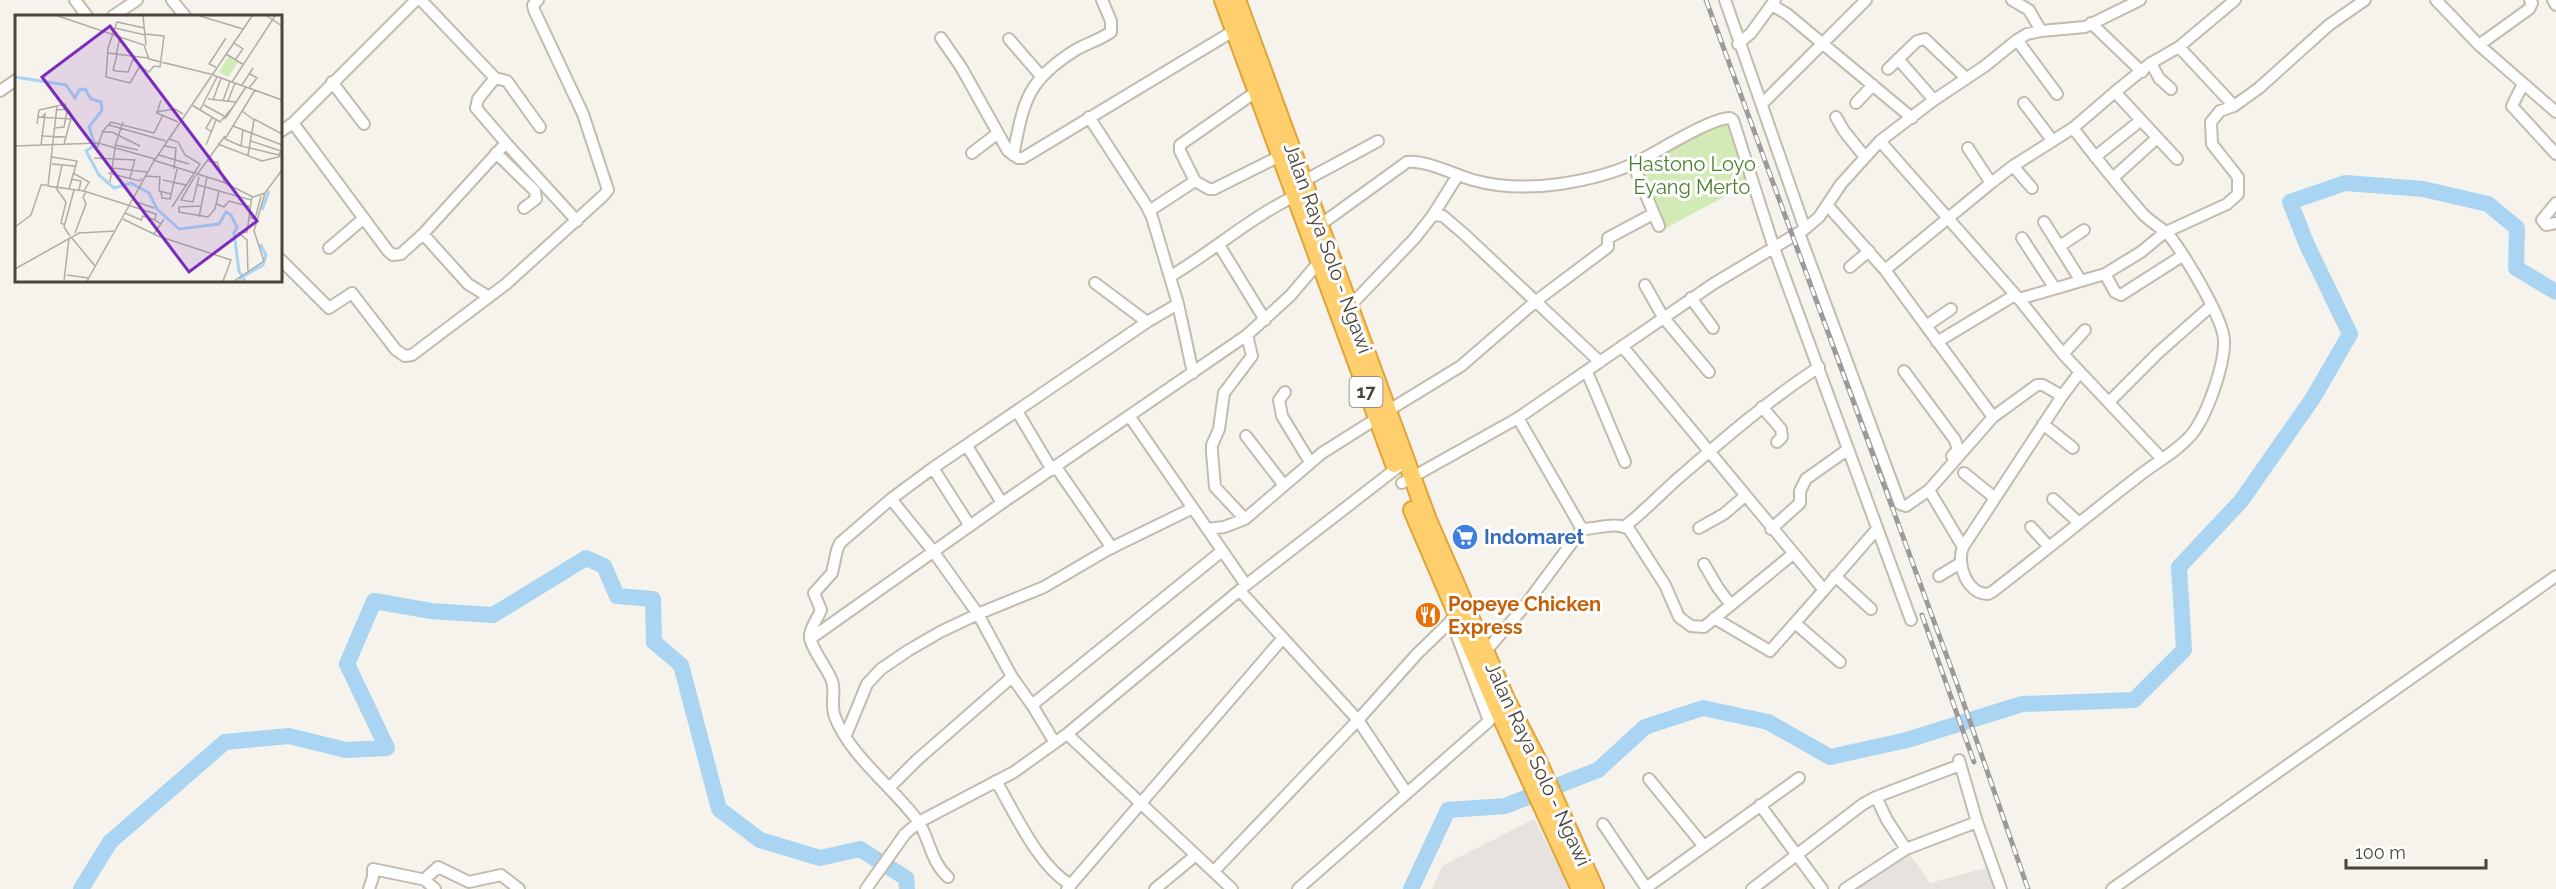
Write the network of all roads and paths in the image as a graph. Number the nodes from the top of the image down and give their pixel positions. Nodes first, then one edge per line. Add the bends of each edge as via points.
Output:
1 (75, 0) edge
2 (137, 0) edge
3 (172, 0) edge
4 (421, 0) edge
5 (538, 0) edge
6 (1102, 0) edge
7 (1223, 0) edge
8 (1237, 0) edge
9 (1725, 0) edge
10 (1866, 0) edge
11 (2012, 0) edge
12 (2140, 0) edge
13 (2235, 0) edge
14 (2365, 0) edge
15 (2436, 0) edge
16 (2530, 0) edge
17 (2553, 0) edge
18 (410, 2) edge
19 (1774, 2) edge
20 (2556, 4) edge
21 (86, 15) edge
22 (114, 15) edge
23 (184, 15) edge
24 (2091, 23) junction
25 (1235, 30) junction
26 (2041, 31) junction
27 (941, 38) dead end
28 (1010, 39) dead end
29 (2017, 40) junction
30 (1823, 43) junction
31 (1738, 44) junction
32 (2479, 45) junction
33 (2179, 47) junction
34 (1898, 59) junction
35 (2151, 63) junction
36 (1888, 69) dead end
37 (2142, 72) junction
38 (1042, 77) junction
39 (495, 78) junction
40 (1966, 78) junction
41 (15, 81) edge
42 (332, 82) junction
43 (2523, 84) junction
44 (1873, 85) junction
45 (2171, 89) dead end
46 (0, 91) edge
47 (1257, 91) junction
48 (2115, 92) junction
49 (2057, 94) dead end
50 (1934, 100) junction
51 (1856, 103) dead end
52 (2024, 103) dead end
53 (1762, 104) junction
54 (2234, 106) junction
55 (2556, 112) edge
56 (1089, 117) junction
57 (1836, 117) dead end
58 (1912, 118) junction
59 (2140, 121) junction
60 (293, 123) junction
61 (364, 124) dead end
62 (540, 127) dead end
63 (2073, 128) junction
64 (282, 131) edge
65 (998, 133) junction
66 (2157, 138) junction
67 (2052, 140) junction
68 (1378, 141) dead end
69 (1880, 141) junction
70 (506, 143) junction
71 (1968, 148) dead end
72 (496, 153) junction
73 (972, 153) dead end
74 (2556, 154) edge
75 (1013, 155) junction
76 (1280, 156) junction
77 (1865, 157) junction
78 (2095, 157) junction
79 (2177, 159) dead end
80 (1632, 164) junction
81 (2013, 166) junction
82 (1458, 175) junction
83 (2114, 177) junction
84 (1304, 180) junction
85 (1195, 181) junction
86 (1991, 183) junction
87 (2032, 188) dead end
88 (1295, 196) junction
89 (2556, 203) edge
90 (1828, 206) junction
91 (524, 208) dead end
92 (1149, 211) junction
93 (1653, 214) junction
94 (1433, 215) junction
95 (363, 219) junction
96 (1949, 220) junction
97 (577, 221) junction
98 (2044, 222) dead end
99 (2556, 223) edge
100 (1320, 225) junction
101 (1659, 226) dead end
102 (2084, 230) dead end
103 (1802, 231) junction
104 (2165, 233) junction
105 (423, 234) junction
106 (2022, 238) dead end
107 (1219, 245) junction
108 (2060, 246) junction
109 (329, 248) dead end
110 (1774, 248) junction
111 (1869, 251) junction
112 (2182, 256) junction
113 (282, 261) edge
114 (1319, 262) junction
115 (1850, 267) dead end
116 (1886, 270) junction
117 (2105, 274) junction
118 (1170, 276) junction
119 (2081, 281) junction
120 (1095, 283) dead end
121 (1645, 285) dead end
122 (2054, 287) junction
123 (489, 297) junction
124 (2017, 297) junction
125 (1691, 298) junction
126 (1536, 301) junction
127 (1178, 304) junction
128 (2211, 306) junction
129 (1349, 307) junction
130 (1951, 309) dead end
131 (1663, 317) junction
132 (1265, 320) junction
133 (1147, 322) junction
134 (1926, 326) junction
135 (1713, 328) dead end
136 (2085, 330) dead end
137 (1247, 335) junction
138 (1937, 342) junction
139 (1622, 346) junction
140 (2063, 354) junction
141 (1600, 362) junction
142 (1819, 367) junction
143 (1904, 371) dead end
144 (1587, 372) junction
145 (1709, 372) dead end
146 (2080, 372) junction
147 (1192, 373) junction
148 (1285, 392) dead end
149 (2061, 396) junction
150 (2109, 402) junction
151 (1762, 407) junction
152 (1017, 411) junction
153 (1381, 415) junction
154 (1130, 417) junction
155 (1993, 417) junction
156 (1518, 418) junction
157 (2043, 424) junction
158 (1246, 436) dead end
159 (1777, 442) dead end
160 (967, 446) junction
161 (2073, 448) dead end
162 (1847, 450) junction
163 (1710, 452) junction
164 (2162, 459) junction
165 (1310, 462) junction
166 (1625, 462) dead end
167 (933, 468) junction
168 (1054, 468) junction
169 (1403, 473) junction
170 (1964, 473) dead end
171 (1283, 484) junction
172 (1931, 488) junction
173 (1745, 496) junction
174 (1995, 498) junction
175 (891, 499) junction
176 (2054, 500) dead end
177 (1002, 503) junction
178 (1193, 508) junction
179 (1245, 519) junction
180 (2078, 522) junction
181 (970, 526) junction
182 (1624, 526) junction
183 (2031, 527) dead end
184 (1699, 528) dead end
185 (1207, 529) junction
186 (1582, 529) junction
187 (1771, 529) junction
188 (1877, 529) junction
189 (1963, 547) junction
190 (2049, 547) junction
191 (1112, 548) junction
192 (933, 551) junction
193 (1222, 551) junction
194 (1793, 555) junction
195 (1704, 564) dead end
196 (1959, 564) junction
197 (1835, 576) junction
198 (1939, 576) dead end
199 (2556, 576) edge
200 (1243, 588) junction
201 (1824, 590) junction
202 (1731, 605) junction
203 (1871, 609) dead end
204 (978, 614) junction
205 (1454, 618) junction
206 (1714, 618) junction
207 (1911, 620) dead end
208 (1795, 623) junction
209 (1283, 638) junction
210 (810, 639) junction
211 (1486, 651) junction
212 (1840, 662) dead end
213 (1012, 678) junction
214 (1032, 705) junction
215 (1358, 720) junction
216 (846, 735) junction
217 (1067, 735) junction
218 (1055, 743) junction
219 (1534, 772) junction
220 (1799, 778) dead end
221 (1649, 779) dead end
222 (996, 781) junction
223 (889, 788) junction
224 (1406, 792) junction
225 (1876, 797) junction
226 (1141, 804) junction
227 (1760, 805) junction
228 (1553, 815) junction
229 (919, 822) junction
230 (1977, 822) junction
231 (1603, 824) dead end
232 (1703, 845) junction
233 (1906, 849) junction
234 (1196, 855) junction
235 (1796, 855) junction
236 (1214, 872) junction
237 (948, 877) dead end
238 (426, 880) junction
239 (1069, 887) edge
240 (369, 889) edge
241 (435, 889) edge
242 (519, 889) edge
243 (866, 889) edge
244 (1155, 889) edge
245 (1233, 889) edge
246 (1298, 889) edge
247 (1580, 889) edge
248 (1595, 889) edge
249 (1647, 889) edge
250 (1752, 889) edge
251 (1822, 889) edge
252 (1845, 889) edge
253 (2001, 889) edge
254 (2112, 889) edge

1 - 21 street
2 - 22 street
3 - 23 street
4 - 39 street
5 - 97 street via 534,10 583,114 608,190
6 - 38 street via 1111,32 1074,51
7 - 25 highway, Jalan Raya Solo - Ngawi / 17
8 - 84 highway, Jalan Raya Solo - Ngawi / 17
9 - 31 street
10 - 30 street
11 - 26 street via 2029,10
12 - 24 street
13 - 33 street
14 - 54 street via 2329,25
15 - 32 street
16 - 32 street via 2529,9
17 - 20 street
18 - 42 street
19 - 30 street
19 - 31 street
24 - 26 street via 2076,29
24 - 37 street
25 - 47 highway, Jalan Raya Solo - Ngawi / 17
25 - 56 street
26 - 29 street
27 - 65 street
28 - 38 street
29 - 40 street
29 - 49 street
30 - 44 street
30 - 53 street
31 - 53 street
32 - 43 street
33 - 35 street
33 - 54 street
34 - 36 street
34 - 40 street via 1917,41 1925,39
34 - 50 street
35 - 37 street
35 - 45 street
37 - 48 street
38 - 75 street via 1025,100
39 - 62 street via 507,81
39 - 70 street via 478,99 476,108
40 - 50 street
41 - 46 street
42 - 60 street
42 - 61 street
43 - 55 street
43 - 74 street via 2511,106
44 - 51 street
44 - 58 street
47 - 76 highway, Jalan Raya Solo - Ngawi / 17
47 - 85 street via 1180,145
48 - 59 street
48 - 63 street
50 - 58 street
52 - 67 street
53 - 103 street
54 - 104 street via 2220,111 2211,122 2210,132 2212,144 2238,177 2238,194 2227,204
56 - 75 street via 1031,154 1023,158
56 - 92 street
57 - 77 street
58 - 69 street
59 - 66 street
59 - 78 street
60 - 64 street
60 - 95 street
63 - 67 street
63 - 78 street
65 - 73 street
65 - 75 street
66 - 79 street
66 - 83 street
67 - 81 street
68 - 84 street
69 - 77 street
69 - 96 street
70 - 72 street
70 - 97 street
71 - 86 street
72 - 91 street via 535,191 536,199
72 - 105 street
76 - 85 street via 1214,189
76 - 88 highway, Jalan Raya Solo - Ngawi / 17
77 - 90 street
78 - 83 street
80 - 82 street via 1603,176 1542,186 1506,186
80 - 93 street
80 - 110 street via 1695,131 1730,118
81 - 86 street
81 - 87 street
82 - 94 street
82 - 100 street via 1407,162
83 - 104 street
84 - 100 highway, Jalan Raya Solo - Ngawi / 17
85 - 92 street
86 - 96 street
88 - 107 street
88 - 114 highway, Jalan Raya Solo - Ngawi / 17
89 - 99 street via 2542,220 2546,225
90 - 103 street
90 - 111 street
92 - 118 street
93 - 101 street
93 - 126 street via 1608,238 1608,247
94 - 126 street via 1448,219
94 - 129 street
95 - 105 street via 393,255 401,254
95 - 109 street
96 - 116 street
96 - 124 street
97 - 123 street
98 - 108 street
100 - 129 highway, Jalan Raya Solo - Ngawi / 17
102 - 108 street
103 - 110 street
103 - 172 street via 1900,504 1906,506
104 - 112 street
104 - 117 street
105 - 123 street via 468,284
106 - 122 street
107 - 118 street
107 - 132 street
108 - 119 street
110 - 125 street
110 - 142 street
111 - 115 street
111 - 116 street
112 - 117 street via 2121,295
112 - 128 street
113 - 123 street via 329,308 351,293 405,356 412,355
114 - 132 street
114 - 153 highway, Jalan Raya Solo - Ngawi / 17
116 - 134 street
117 - 119 street
118 - 127 street
119 - 122 street
120 - 133 street
121 - 131 street
122 - 124 street
124 - 138 street
124 - 140 street
125 - 131 street
125 - 135 street
126 - 141 street
126 - 153 street via 1461,366
127 - 133 street
127 - 147 street
128 - 150 street
128 - 164 street via 2224,340 2215,384 2199,424 2183,444
129 - 153 highway, Jalan Raya Solo - Ngawi / 17
130 - 134 street
131 - 139 street
131 - 145 street
132 - 137 street
133 - 152 street
134 - 138 street
136 - 140 street
137 - 147 street
137 - 179 street via 1252,356 1224,393 1219,429 1212,445 1215,487
138 - 155 street
139 - 141 street
139 - 163 street
140 - 146 street
141 - 144 street
142 - 151 street
142 - 162 street
143 - 172 street via 1958,446 1956,453 1931,477
144 - 156 street
144 - 166 street
146 - 149 street
146 - 150 street
147 - 154 street
148 - 165 street via 1279,400 1282,416
149 - 155 street via 2037,385
149 - 157 street
150 - 164 street
151 - 159 street via 1781,429 1782,437
151 - 163 street
152 - 160 street
152 - 168 street
153 - 165 street
153 - 169 highway, Jalan Raya Solo - Ngawi / 17
154 - 168 street
154 - 178 street
155 - 172 street
156 - 169 street
156 - 186 street
157 - 161 street
157 - 174 street
158 - 171 street
160 - 167 street
160 - 177 street
162 - 187 street via 1806,479 1800,503
162 - 188 street
163 - 173 street
163 - 182 street
164 - 180 street
165 - 171 street
167 - 175 street
167 - 181 street
168 - 177 street
168 - 191 street
169 - 200 street
169 - 205 highway, Jalan Raya Solo - Ngawi / 17
169 - 211 highway, Jalan Raya Solo - Ngawi / 17
170 - 174 street
171 - 179 street
172 - 189 street
173 - 184 street
173 - 187 street
174 - 189 street
175 - 192 street
175 - 210 street via 838,546 832,573 814,593 821,610
176 - 180 street
177 - 181 street
178 - 185 street
178 - 191 street
179 - 185 street
180 - 190 street
181 - 192 street
182 - 186 street
182 - 206 street via 1634,534 1679,617 1697,628
183 - 190 street
185 - 193 street
186 - 211 street
187 - 194 street
188 - 197 street
188 - 207 street
189 - 196 street
190 - 196 street via 1988,594 1972,588
191 - 204 street via 1044,587
192 - 204 street
192 - 210 street
193 - 200 street
193 - 214 street
194 - 201 street
194 - 202 street
195 - 202 street
196 - 198 street
197 - 201 street
197 - 203 street
199 - 254 street
200 - 209 street
200 - 217 street
201 - 208 street
202 - 206 street
204 - 213 street
204 - 216 street via 909,650 872,678
205 - 215 street
205 - 219 highway, Jalan Raya Solo - Ngawi / 17
205 - 224 street via 1489,721
206 - 208 street via 1770,651
208 - 212 street
209 - 215 street
209 - 226 street
210 - 216 street via 834,686 834,714
211 - 219 highway, Jalan Raya Solo - Ngawi / 17
213 - 214 street
213 - 223 street
214 - 218 street
215 - 224 street
215 - 236 street
216 - 223 street
217 - 218 street
217 - 226 street
218 - 222 street
219 - 228 highway, Jalan Raya Solo - Ngawi / 17
220 - 227 street
221 - 232 street
222 - 229 street
222 - 239 street via 1034,845
223 - 229 street
224 - 246 street
225 - 230 street via 1959,762
225 - 233 street
225 - 235 street
226 - 234 street
226 - 239 street
227 - 232 street
227 - 235 street
228 - 247 highway, Jalan Raya Solo - Ngawi / 17
228 - 248 highway, Jalan Raya Solo - Ngawi / 17
229 - 237 street via 934,862
229 - 243 street via 905,834
230 - 233 street
230 - 253 street
231 - 249 street
232 - 249 street
233 - 252 street
234 - 236 street
234 - 244 street
235 - 250 street
235 - 251 street
236 - 245 street
238 - 240 street via 373,869
238 - 241 street
238 - 242 street via 432,870 441,867 469,882 501,875

